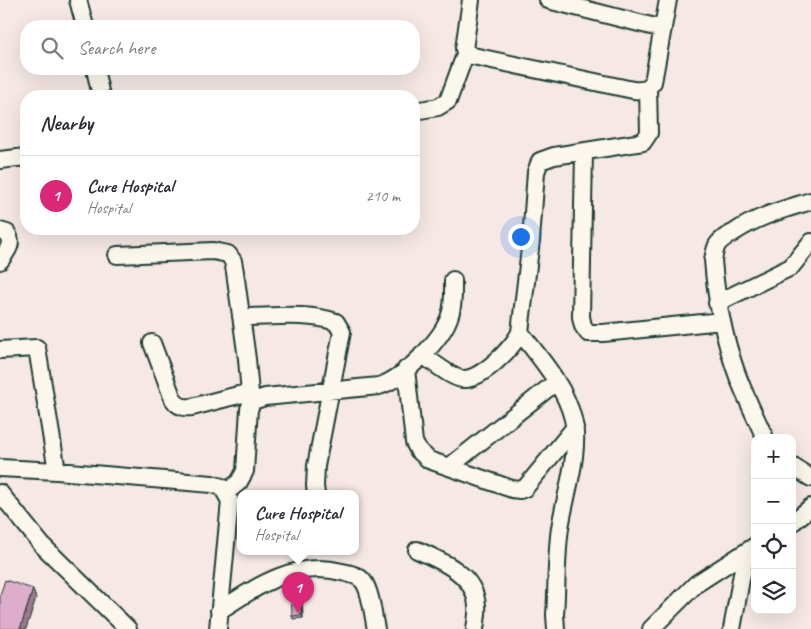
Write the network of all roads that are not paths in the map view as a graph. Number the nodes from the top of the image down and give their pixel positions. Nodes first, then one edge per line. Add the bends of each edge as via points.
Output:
1 (78, 0) edge
2 (471, 0) edge
3 (548, 0) edge
4 (668, 0) edge
5 (83, 20) edge
6 (663, 29) junction
7 (466, 52) junction
8 (97, 75) edge
9 (648, 88) junction
10 (100, 90) edge
11 (420, 110) edge
12 (584, 152) junction
13 (20, 158) edge
14 (0, 160) edge
15 (811, 201) edge
16 (0, 231) edge
17 (811, 242) edge
18 (117, 255) dead end
19 (0, 261) edge
20 (453, 280) dead end
21 (717, 302) junction
22 (241, 317) junction
23 (722, 321) junction
24 (520, 332) junction
25 (152, 343) dead end
26 (0, 350) edge
27 (422, 355) junction
28 (406, 369) junction
29 (556, 382) junction
30 (331, 390) junction
31 (251, 398) junction
32 (575, 427) junction
33 (763, 434) edge
34 (449, 467) junction
35 (0, 468) edge
36 (796, 469) edge
37 (57, 471) junction
38 (811, 478) edge
39 (316, 490) edge
40 (227, 492) junction
41 (0, 493) edge
42 (811, 507) edge
43 (796, 519) edge
44 (750, 549) edge
45 (418, 550) dead end
46 (323, 555) edge
47 (321, 568) junction
48 (219, 610) junction
49 (128, 629) edge
50 (218, 629) edge
51 (376, 629) edge
52 (475, 629) edge
53 (556, 629) edge
54 (650, 629) edge
55 (732, 629) edge

1 - 5 street
2 - 7 street via 464,42
3 - 6 street
4 - 6 street
6 - 9 street via 653,82
7 - 9 street via 633,90
7 - 11 street via 448,101 438,107
8 - 10 street
9 - 12 street via 647,138 637,144
12 - 23 street via 581,317 588,333
12 - 24 street via 540,161
13 - 14 street
15 - 21 street via 755,220 717,245 713,260
16 - 19 street via 10,238 10,246
17 - 21 street via 791,267
18 - 22 street via 213,251 228,254 233,261
20 - 27 street via 450,318 434,344
21 - 23 street
22 - 30 street via 301,317 336,322 342,332
22 - 31 street
23 - 33 street via 739,378
24 - 27 street via 514,343 492,365 466,379 454,376
24 - 29 street
25 - 31 street via 173,399 179,406 185,408
26 - 37 street via 37,348
27 - 28 street
28 - 30 street via 386,384
28 - 34 street via 414,442 423,456
29 - 32 street
29 - 34 street
30 - 31 street
30 - 39 street via 316,466
31 - 40 street via 245,470 239,482
32 - 34 street via 530,484 520,490
32 - 53 street via 575,445 560,530
35 - 37 street
36 - 38 street
37 - 40 street via 212,484
40 - 48 street via 230,501
41 - 49 street via 42,545
42 - 43 street
44 - 54 street via 696,584
44 - 55 street
45 - 52 street via 454,568 472,587 478,606
46 - 47 street
47 - 48 street via 270,580
47 - 51 street via 362,580
48 - 50 street

